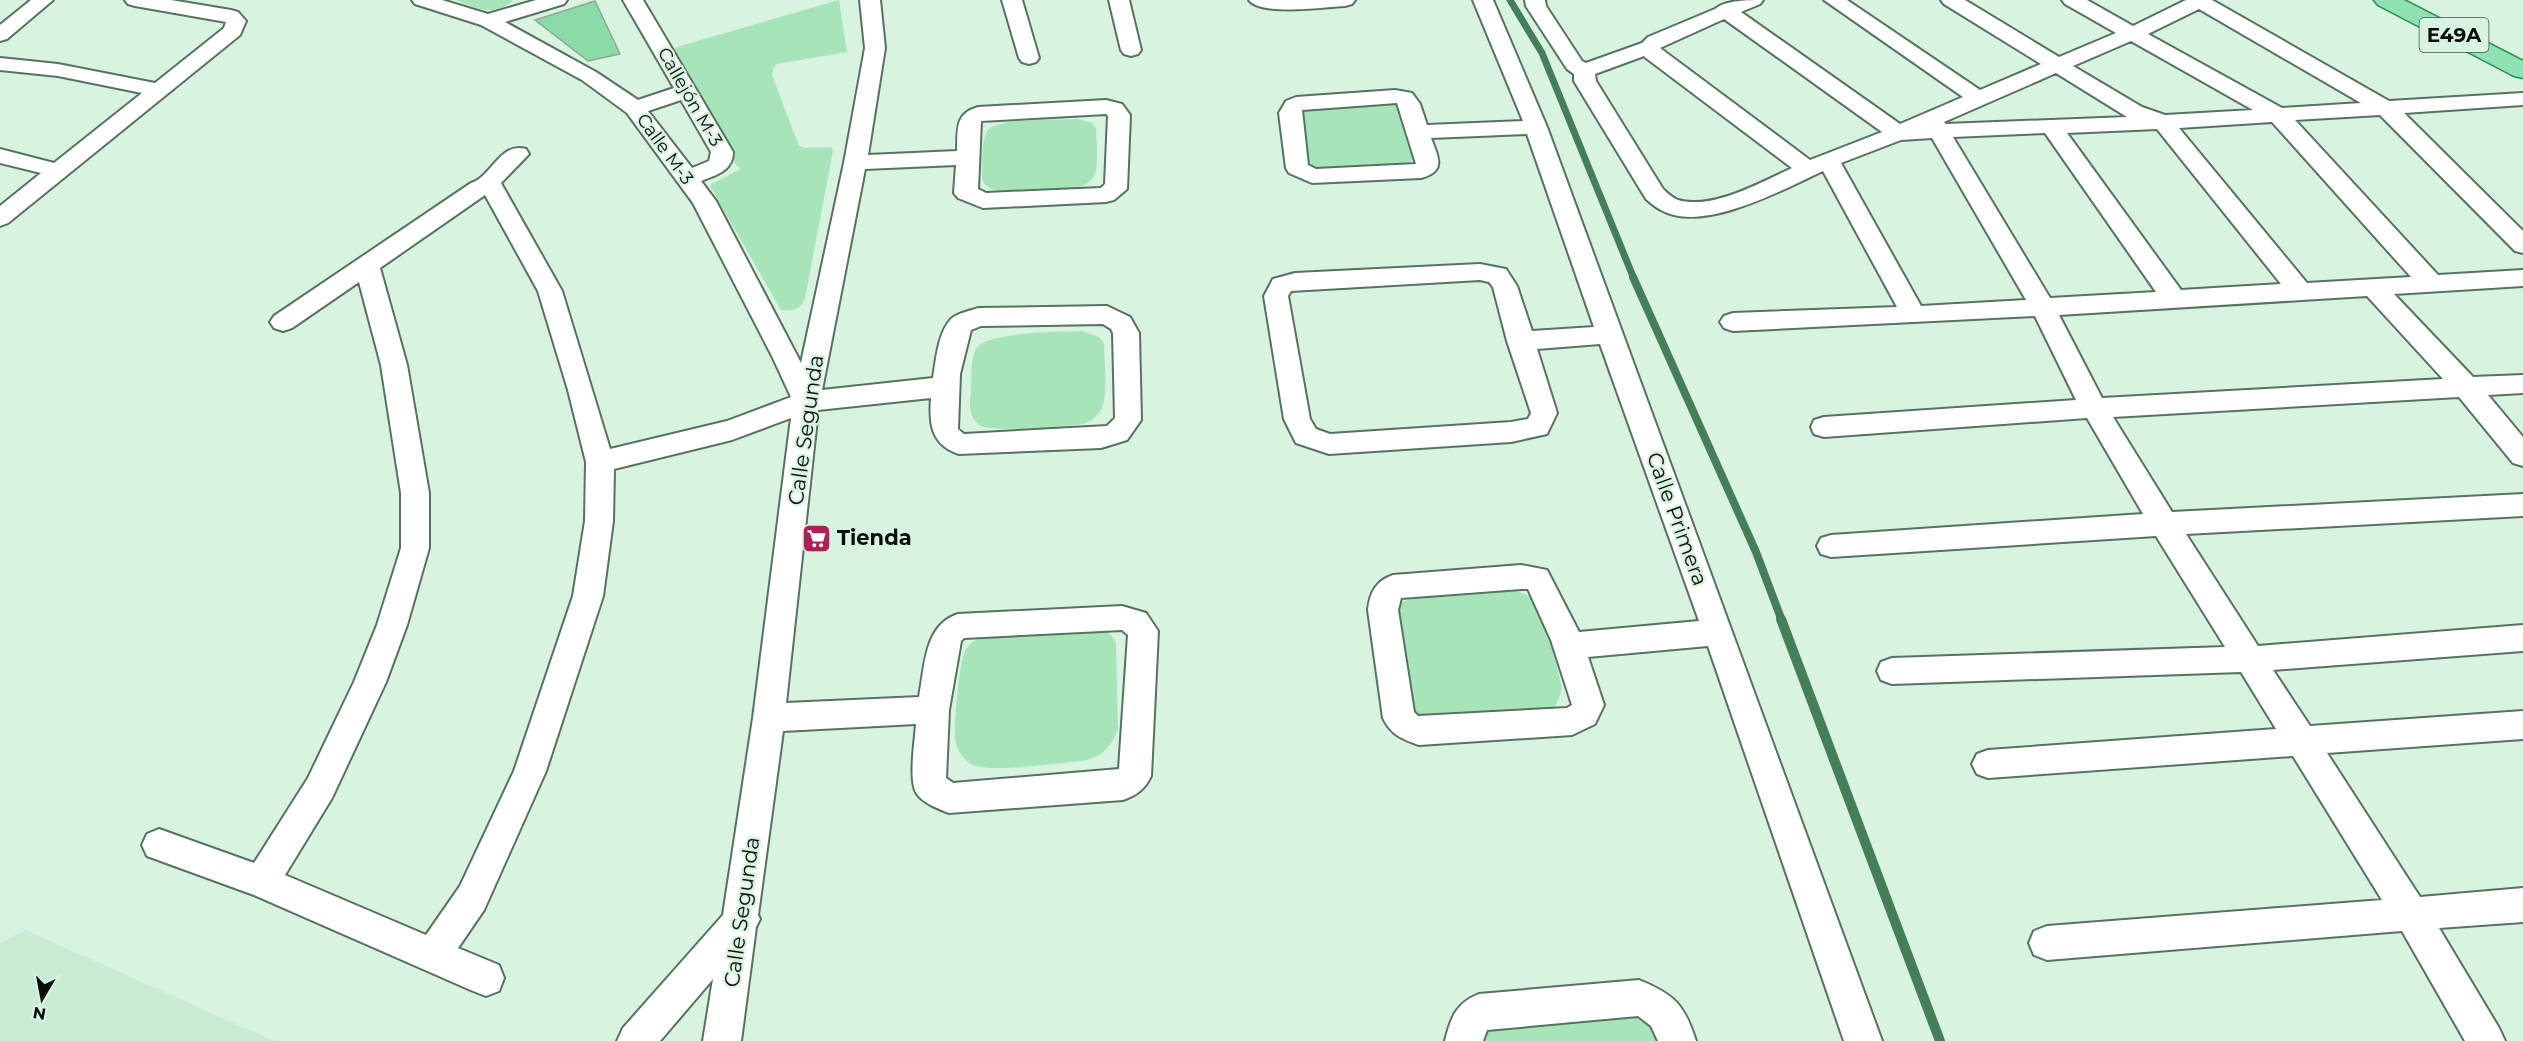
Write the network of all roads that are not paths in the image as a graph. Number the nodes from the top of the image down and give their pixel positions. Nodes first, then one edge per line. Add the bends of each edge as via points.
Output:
1 (42, 0) edge
2 (135, 0) edge
3 (422, 0) edge
4 (557, 0) edge
5 (633, 0) edge
6 (870, 0) edge
7 (1012, 0) edge
8 (1119, 0) edge
9 (1259, 0) edge
10 (1345, 0) edge
11 (1483, 0) edge
12 (1535, 0) edge
13 (1753, 0) edge
14 (1834, 0) edge
15 (1951, 0) edge
16 (2072, 0) edge
17 (2200, 0) edge
18 (2386, 0) edge
19 (1724, 10) junction
20 (488, 21) junction
21 (2134, 33) junction
22 (0, 35) edge
23 (1649, 47) junction
24 (1131, 50) dead end
25 (1029, 58) dead end
26 (0, 64) edge
27 (2056, 65) junction
28 (1584, 71) junction
29 (2523, 71) edge
30 (159, 90) junction
31 (687, 91) junction
32 (1978, 98) junction
33 (2523, 99) edge
34 (635, 108) junction
35 (2387, 109) junction
36 (2277, 114) junction
37 (2163, 122) junction
38 (1936, 126) junction
39 (1536, 127) junction
40 (2052, 127) junction
41 (1420, 132) junction
42 (1898, 133) junction
43 (518, 154) dead end
44 (0, 156) edge
45 (967, 157) junction
46 (855, 163) junction
47 (1818, 165) junction
48 (59, 171) junction
49 (687, 179) junction
50 (487, 186) junction
51 (0, 218) edge
52 (2523, 245) edge
53 (367, 266) junction
54 (2523, 278) edge
55 (2431, 283) junction
56 (2373, 287) junction
57 (2300, 291) junction
58 (2174, 299) junction
59 (2043, 307) junction
60 (1914, 315) junction
61 (283, 322) dead end
62 (1733, 322) dead end
63 (1609, 336) junction
64 (1520, 341) junction
65 (2523, 384) edge
66 (945, 387) junction
67 (2466, 387) junction
68 (806, 402) junction
69 (2094, 408) junction
70 (1824, 427) dead end
71 (2523, 456) edge
72 (600, 462) junction
73 (2523, 505) edge
74 (2164, 524) junction
75 (1831, 546) dead end
76 (1718, 632) junction
77 (2523, 638) edge
78 (1569, 646) junction
79 (2250, 659) junction
80 (1892, 671) dead end
81 (933, 710) junction
82 (769, 718) junction
83 (2523, 725) edge
84 (2302, 741) junction
85 (1988, 764) dead end
86 (159, 845) dead end
87 (262, 882) junction
88 (2523, 905) edge
89 (2411, 914) junction
90 (742, 919) junction
91 (2047, 943) dead end
92 (432, 956) junction
93 (486, 978) dead end
94 (636, 1041) edge
95 (722, 1041) edge
96 (1464, 1041) edge
97 (1677, 1041) edge
98 (1863, 1041) edge
99 (2486, 1041) edge

1 - 22 street
2 - 30 street via 231,16 236,21 233,31
3 - 20 street, Calle M-3
4 - 20 street
5 - 31 street, Callejón M-3
6 - 46 street, Calle Segunda via 875,48
7 - 25 street
8 - 24 street
9 - 10 street
11 - 39 street, Calle Primera
12 - 28 street via 1574,65
13 - 19 street
14 - 32 street
15 - 27 street
16 - 21 street
17 - 21 street
17 - 35 street
18 - 29 main road, E49A
19 - 23 street
19 - 42 street
20 - 34 street, Calle M-3 via 589,76
21 - 27 street
21 - 36 street
23 - 28 street
23 - 47 street via 1653,54
26 - 30 street via 58,70
27 - 32 street
27 - 37 street via 2134,112
28 - 47 street via 1585,81 1654,194 1670,206 1721,206
30 - 48 street
31 - 34 street
31 - 49 street, Callejón M-3 via 722,152 717,166
32 - 38 street
33 - 35 street
34 - 49 street, Calle M-3
35 - 36 street
35 - 52 street
36 - 37 street
36 - 55 street
37 - 40 street
37 - 57 street
38 - 40 street
38 - 42 street
38 - 59 street
39 - 41 street
39 - 63 street, Calle Primera
40 - 58 street
41 - 41 street via 1428,162 1422,171 1312,176 1297,168 1290,113 1294,106 1304,102 1395,96 1409,104
42 - 47 street
43 - 50 street
44 - 48 street
45 - 45 street via 966,193 983,201 1106,195 1116,184 1119,115 1106,107 978,114 969,123
45 - 46 street
46 - 68 street, Calle Segunda
47 - 60 street
48 - 51 street
49 - 68 street, Calle M-3 via 704,201
50 - 53 street
50 - 72 street via 493,188 550,291
53 - 61 street
53 - 87 street via 394,365 415,494 415,548 393,625 370,682 320,788
54 - 55 street
55 - 56 street
56 - 57 street
56 - 67 street
57 - 58 street
58 - 59 street
59 - 60 street
59 - 69 street
60 - 62 street
63 - 64 street
63 - 76 street, Calle Primera
64 - 64 street via 1505,286 1497,275 1480,272 1295,281 1282,285 1276,296 1297,419 1306,436 1329,444 1537,427 1544,413
65 - 67 street
66 - 66 street via 944,427 947,435 959,444 1117,433 1128,420 1126,333 1121,323 1107,315 978,318 961,324 956,332
66 - 68 street
67 - 69 street
67 - 71 street
68 - 72 street via 732,430
68 - 82 street, Calle Segunda
69 - 70 street
69 - 74 street
72 - 92 street via 599,522 588,596 533,760 472,898
73 - 74 street
74 - 75 street
74 - 79 street
76 - 78 street
76 - 98 street, Calle Primera
77 - 79 street
78 - 78 street via 1588,705 1584,714 1572,720 1419,731 1399,718 1384,597 1393,587 1538,578
79 - 80 street
79 - 84 street
81 - 81 street via 944,645 949,633 958,626 1122,618 1135,622 1143,631 1137,765 1135,776 1123,785 949,798 929,785
81 - 82 street
82 - 90 street, Calle Segunda
83 - 84 street
84 - 85 street
84 - 89 street
86 - 87 street
87 - 92 street
88 - 89 street
89 - 91 street
89 - 99 street
90 - 94 street
90 - 95 street, Calle Segunda
92 - 93 street
96 - 97 street via 1468,1022 1479,1012 1639,998 1657,1005 1672,1023

